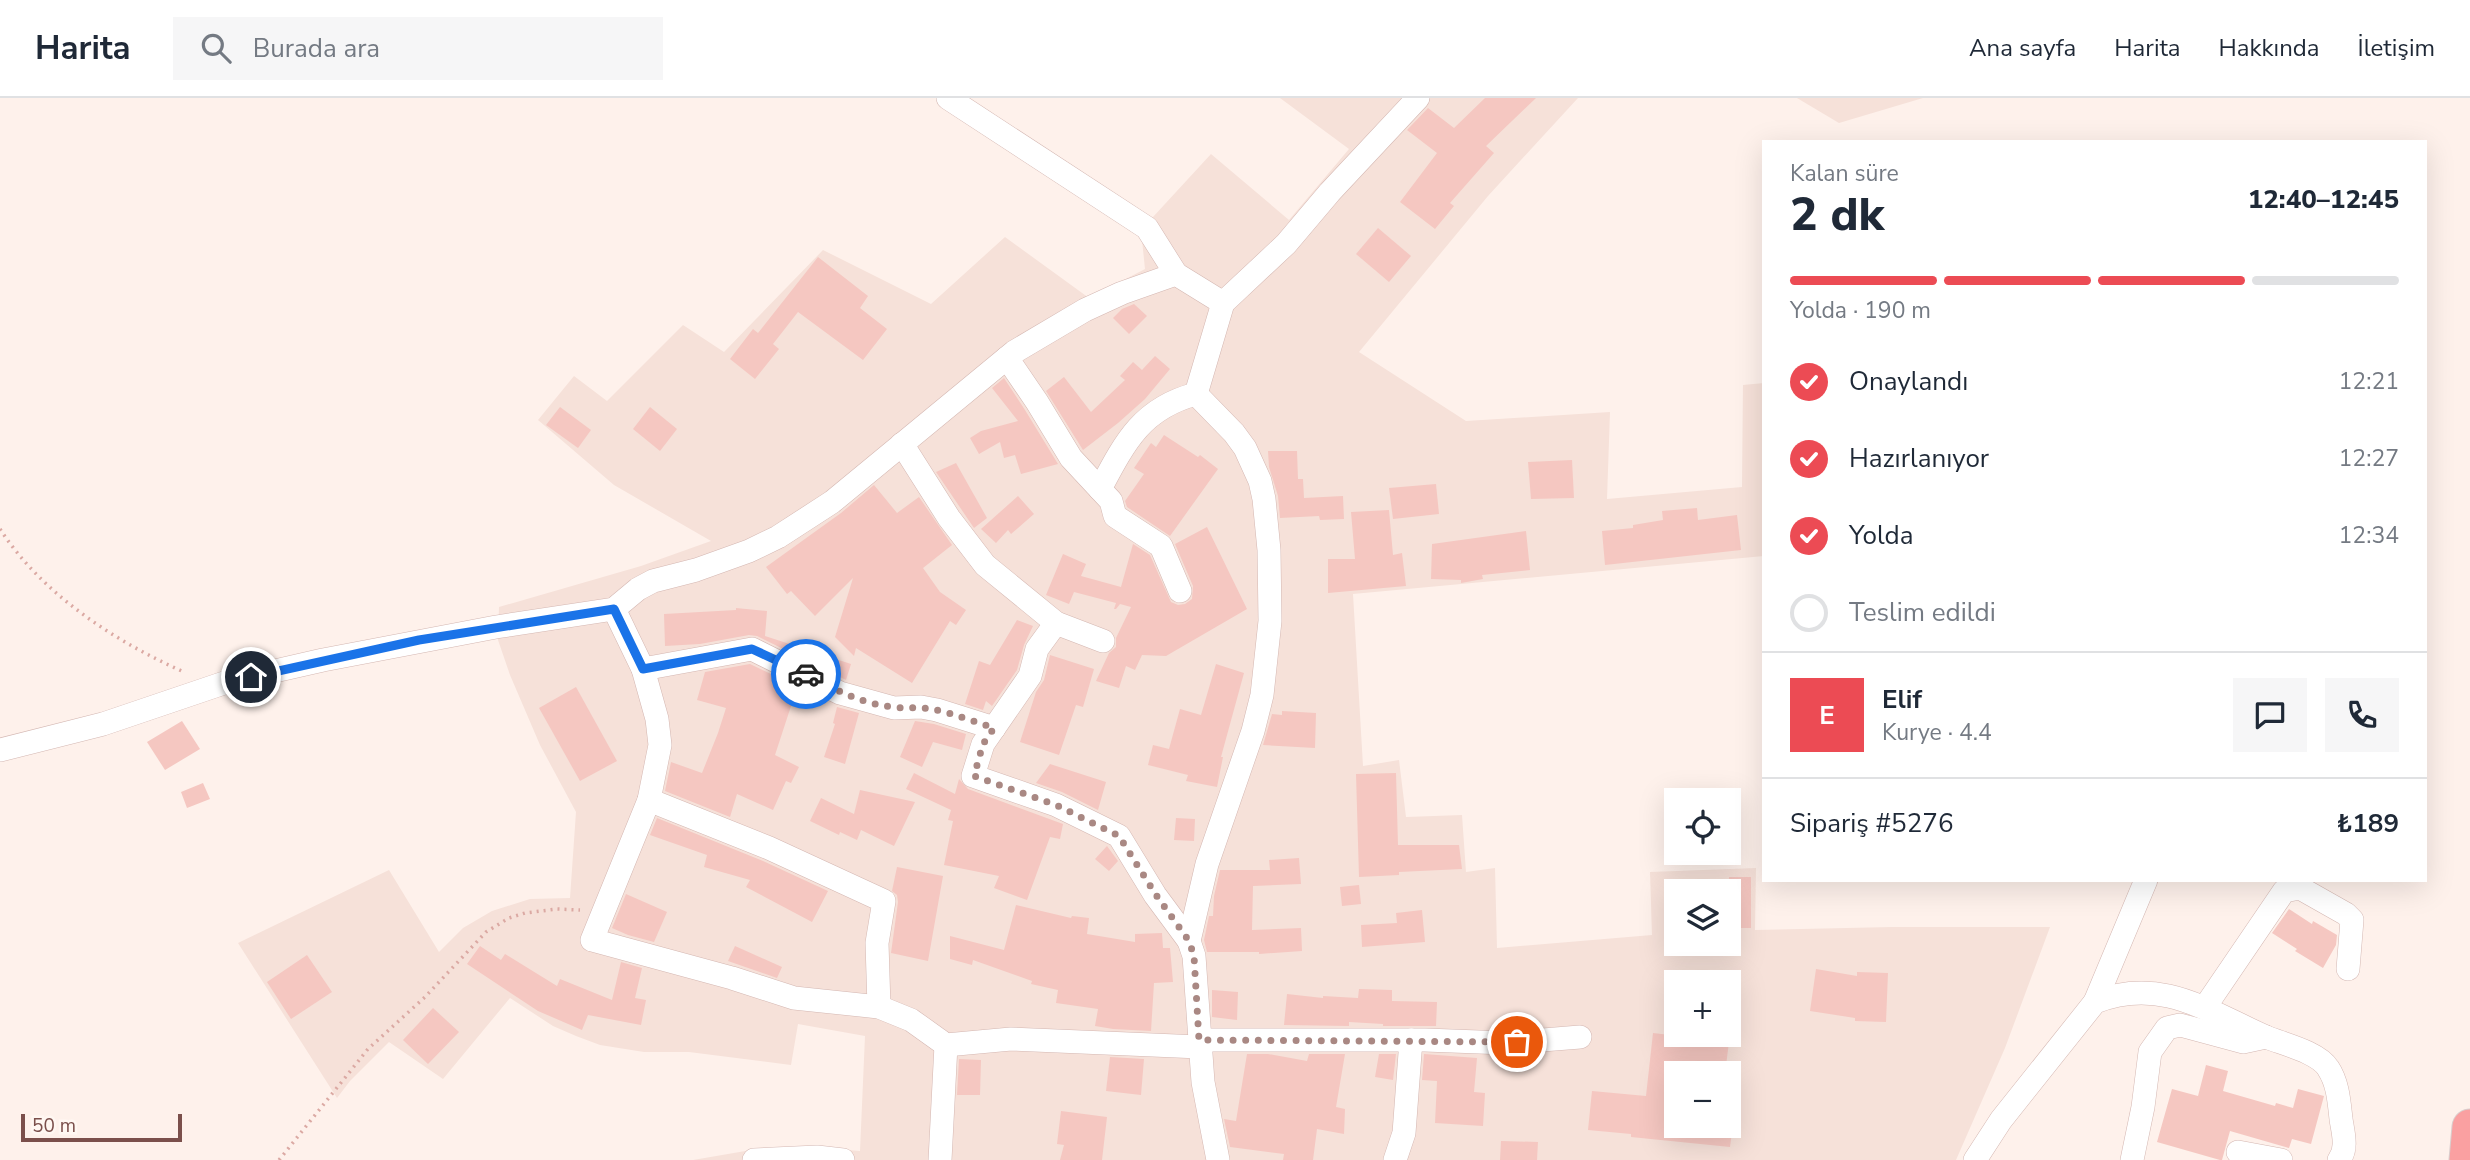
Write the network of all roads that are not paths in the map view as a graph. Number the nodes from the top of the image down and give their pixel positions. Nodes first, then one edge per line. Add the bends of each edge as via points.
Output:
1 (947, 98) edge
2 (1418, 98) edge
3 (1176, 274) junction
4 (1223, 303) junction
5 (1007, 358) junction
6 (1196, 394) junction
7 (902, 444) junction
8 (1100, 489) junction
9 (1180, 591) dead end
10 (614, 609) junction
11 (1056, 623) junction
12 (1103, 640) dead end
13 (643, 669) junction
14 (994, 728) junction
15 (0, 750) edge
16 (649, 800) junction
17 (2145, 882) edge
18 (1189, 941) junction
19 (2348, 969) dead end
20 (2095, 1002) junction
21 (879, 1007) junction
22 (2205, 1007) junction
23 (1580, 1037) dead end
24 (2266, 1037) junction
25 (1411, 1040) junction
26 (1199, 1043) junction
27 (946, 1045) junction
28 (2470, 1127) edge
29 (2238, 1152) dead end
30 (2342, 1153) edge
31 (754, 1160) edge
32 (843, 1160) edge
33 (940, 1160) edge
34 (1218, 1160) edge
35 (1395, 1160) edge
36 (1975, 1160) edge
37 (2132, 1160) edge
38 (2281, 1160) edge
39 (2467, 1160) edge

1 - 3 street via 1147,228
2 - 4 street via 1286,244
3 - 4 street
3 - 5 street via 1085,310
4 - 6 street
5 - 7 street
5 - 8 street via 1070,458
6 - 8 street via 1164,405 1140,424
6 - 18 street via 1234,433 1260,481 1269,550 1270,621 1253,731 1207,864
7 - 10 street via 832,502 778,537 723,562 653,581
7 - 11 street via 948,518 985,565
8 - 9 street via 1111,501 1115,516 1161,546
10 - 13 street
10 - 15 street via 496,626 227,682 103,724
11 - 12 street
11 - 14 street via 1037,649 1030,676
13 - 14 street via 752,649 840,693 894,708 937,710
13 - 16 street via 660,745
14 - 18 street via 983,744 974,776 1056,805 1119,836
16 - 21 street via 884,901 877,943
16 - 21 street via 593,940 794,998
17 - 20 street
18 - 26 street via 1194,956
19 - 22 street via 2352,920 2300,888 2284,891
20 - 22 street via 2137,992
20 - 36 street
21 - 27 street via 911,1020
22 - 24 street
23 - 25 street via 1506,1042
24 - 30 street via 2327,1065 2337,1086
24 - 37 street via 2243,1042 2180,1025 2167,1028 2150,1052
25 - 26 street
25 - 35 street via 1404,1133
26 - 27 street via 1011,1039
26 - 34 street
27 - 33 street
28 - 39 highway
29 - 38 street
31 - 32 street

